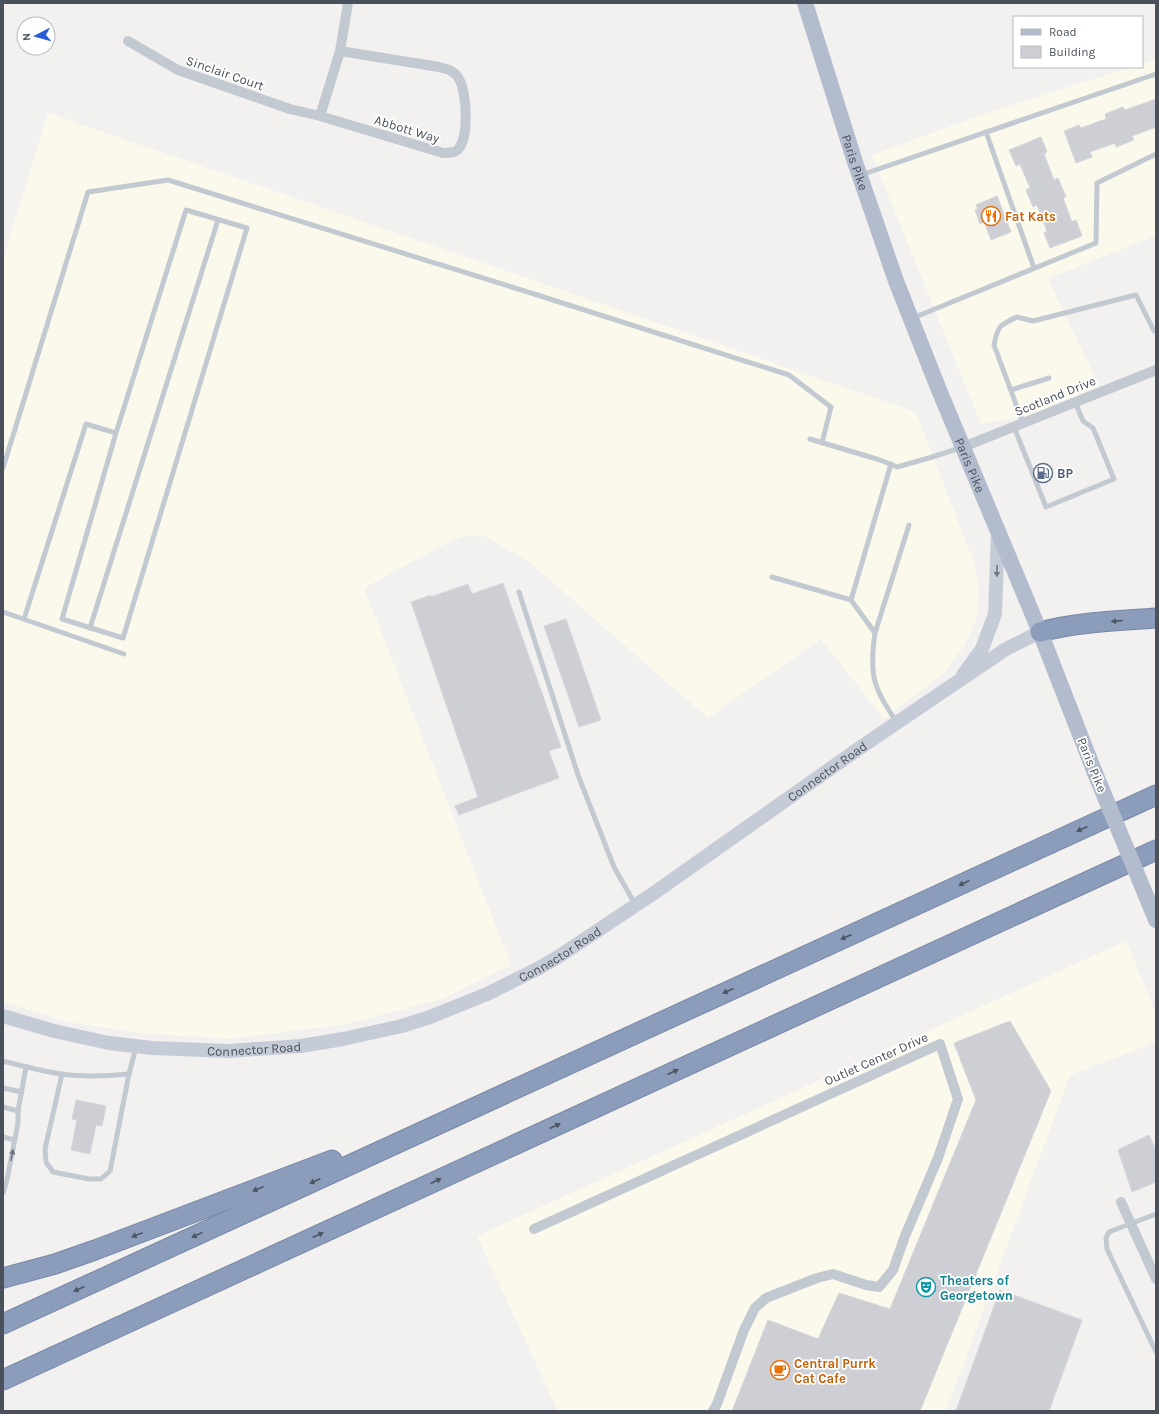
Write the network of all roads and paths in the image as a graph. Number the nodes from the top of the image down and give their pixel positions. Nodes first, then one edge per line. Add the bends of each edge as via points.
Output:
1 (348, 3) edge
2 (805, 3) edge
3 (128, 41) dead end
4 (340, 51) junction
5 (1156, 74) edge
6 (320, 116) junction
7 (986, 132) junction
8 (1156, 154) edge
9 (860, 175) junction
10 (218, 220) junction
11 (1034, 268) junction
12 (911, 319) junction
13 (1154, 331) dead end
14 (1156, 370) edge
15 (1049, 378) dead end
16 (1011, 390) junction
17 (1075, 402) junction
18 (1019, 425) junction
19 (116, 433) junction
20 (810, 439) dead end
21 (822, 443) junction
22 (963, 447) junction
23 (891, 464) junction
24 (3, 468) edge
25 (909, 525) dead end
26 (998, 532) junction
27 (772, 577) dead end
28 (519, 592) dead end
29 (851, 600) junction
30 (3, 612) edge
31 (1156, 618) edge
32 (24, 619) junction
33 (90, 628) junction
34 (1040, 632) junction
35 (875, 633) junction
36 (124, 654) dead end
37 (956, 684) junction
38 (898, 723) junction
39 (1156, 795) edge
40 (1156, 850) edge
41 (636, 905) junction
42 (1156, 920) edge
43 (3, 1016) edge
44 (137, 1046) junction
45 (3, 1061) edge
46 (26, 1067) junction
47 (62, 1074) junction
48 (129, 1074) junction
49 (3, 1088) edge
50 (22, 1092) junction
51 (3, 1107) edge
52 (18, 1111) junction
53 (465, 1112) junction
54 (3, 1137) edge
55 (15, 1140) junction
56 (3, 1193) edge
57 (1121, 1202) dead end
58 (1156, 1214) edge
59 (1130, 1224) junction
60 (534, 1229) dead end
61 (298, 1244) junction
62 (3, 1278) edge
63 (1156, 1279) edge
64 (3, 1324) edge
65 (1156, 1352) edge
66 (3, 1380) edge
67 (3, 1392) edge
68 (713, 1411) edge

1 - 4 street
2 - 9 main road, Paris Pike
3 - 6 street, Sinclair Court via 178,70 290,109
4 - 6 street
4 - 6 street, Abbott Way via 452,71 460,80 463,91 467,120 464,139 455,152 444,153
5 - 7 lane
7 - 9 lane
7 - 11 lane
8 - 11 lane via 1097,183 1096,243
9 - 12 main road, Paris Pike
10 - 19 lane via 186,210
10 - 33 lane
10 - 33 lane via 247,228 123,638
11 - 12 lane
12 - 22 main road, Paris Pike
13 - 16 lane via 1136,295 1033,321 1017,317 1000,325 994,345
14 - 17 street, Scotland Drive
15 - 16 lane
16 - 18 lane
17 - 18 street, Scotland Drive
17 - 18 lane via 1083,420 1093,428 1114,479 1046,507
18 - 22 street, Scotland Drive
19 - 32 lane via 86,424
19 - 33 lane via 62,619
20 - 21 lane
21 - 23 lane
21 - 24 lane via 831,407 788,376 524,290 168,180 88,192
22 - 23 lane via 897,467
22 - 26 main road, Paris Pike
23 - 29 lane
25 - 35 lane
26 - 34 main road, Paris Pike
26 -> 37 main road via 995,614 982,649
27 - 29 lane
28 - 41 lane via 578,775 614,867
29 - 35 lane
30 - 32 lane
31 -> 34 highway via 1056,627
32 - 36 lane
34 - 37 main road, Connector Road via 1006,650
34 - 42 main road, Paris Pike, bridge
35 - 38 lane via 872,650 875,686
37 - 38 main road, Connector Road
38 - 41 main road, Connector Road
39 -> 53 highway
61 -> 40 highway
41 - 44 main road, Connector Road via 518,979 455,1007 402,1026 343,1039 273,1049 213,1051
43 - 44 main road, Connector Road via 80,1038
44 - 48 lane
45 - 46 lane
46 - 47 lane
46 - 50 lane
47 - 48 lane
47 - 48 lane via 45,1149 46,1162 53,1172 89,1179 101,1179 110,1171
49 - 50 lane
50 - 52 lane
51 - 52 lane
52 - 55 lane
53 -> 62 highway via 96,1250
53 -> 64 highway
54 - 55 lane
56 -> 55 lane
57 - 59 street
58 - 59 lane
59 - 63 street
59 - 65 lane via 1109,1232 1106,1238 1107,1249
60 - 68 street, Outlet Center Drive via 940,1044 958,1099 894,1270 879,1287 833,1274 766,1298 755,1308 744,1330
61 - 66 highway
61 - 67 highway via 164,1316

